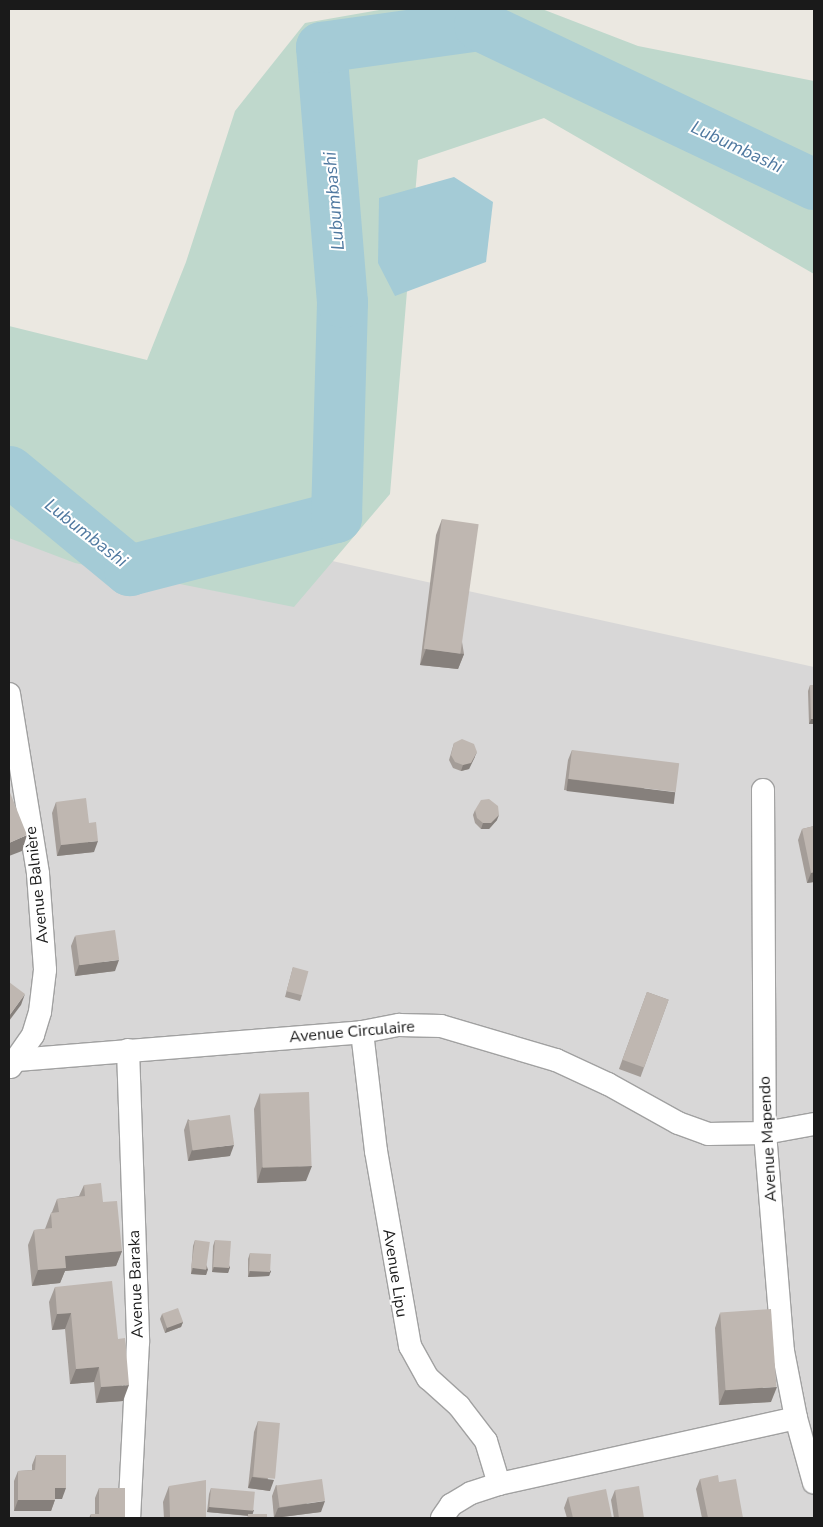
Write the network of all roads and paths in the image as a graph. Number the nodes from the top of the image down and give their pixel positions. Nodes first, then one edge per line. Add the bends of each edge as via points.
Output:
1 (9, 694) edge
2 (762, 790) dead end
3 (362, 1032) junction
4 (128, 1050) junction
5 (13, 1064) edge
6 (814, 1124) edge
7 (765, 1132) junction
8 (796, 1418) junction
9 (814, 1483) edge
10 (499, 1484) junction
11 (129, 1518) edge
12 (442, 1518) edge

1 - 5 street, Avenue Balnière via 38,874 45,970 40,1012 33,1035
2 - 7 street, Avenue Mapendo
3 - 4 street, Avenue Circulaire
3 - 7 street, Avenue Circulaire via 399,1024 450,1028 556,1060 608,1084 678,1123 708,1134
3 - 10 street, Avenue Lipu via 376,1151 410,1346 428,1378 459,1406 486,1442
4 - 5 street, Avenue Circulaire
4 - 11 street, Avenue Baraka via 138,1342
6 - 7 street, Avenue Circulaire
7 - 8 street, Avenue Mapendo via 783,1351
8 - 9 street, Avenue Mapendo
8 - 10 street
10 - 12 street via 464,1497 451,1505

